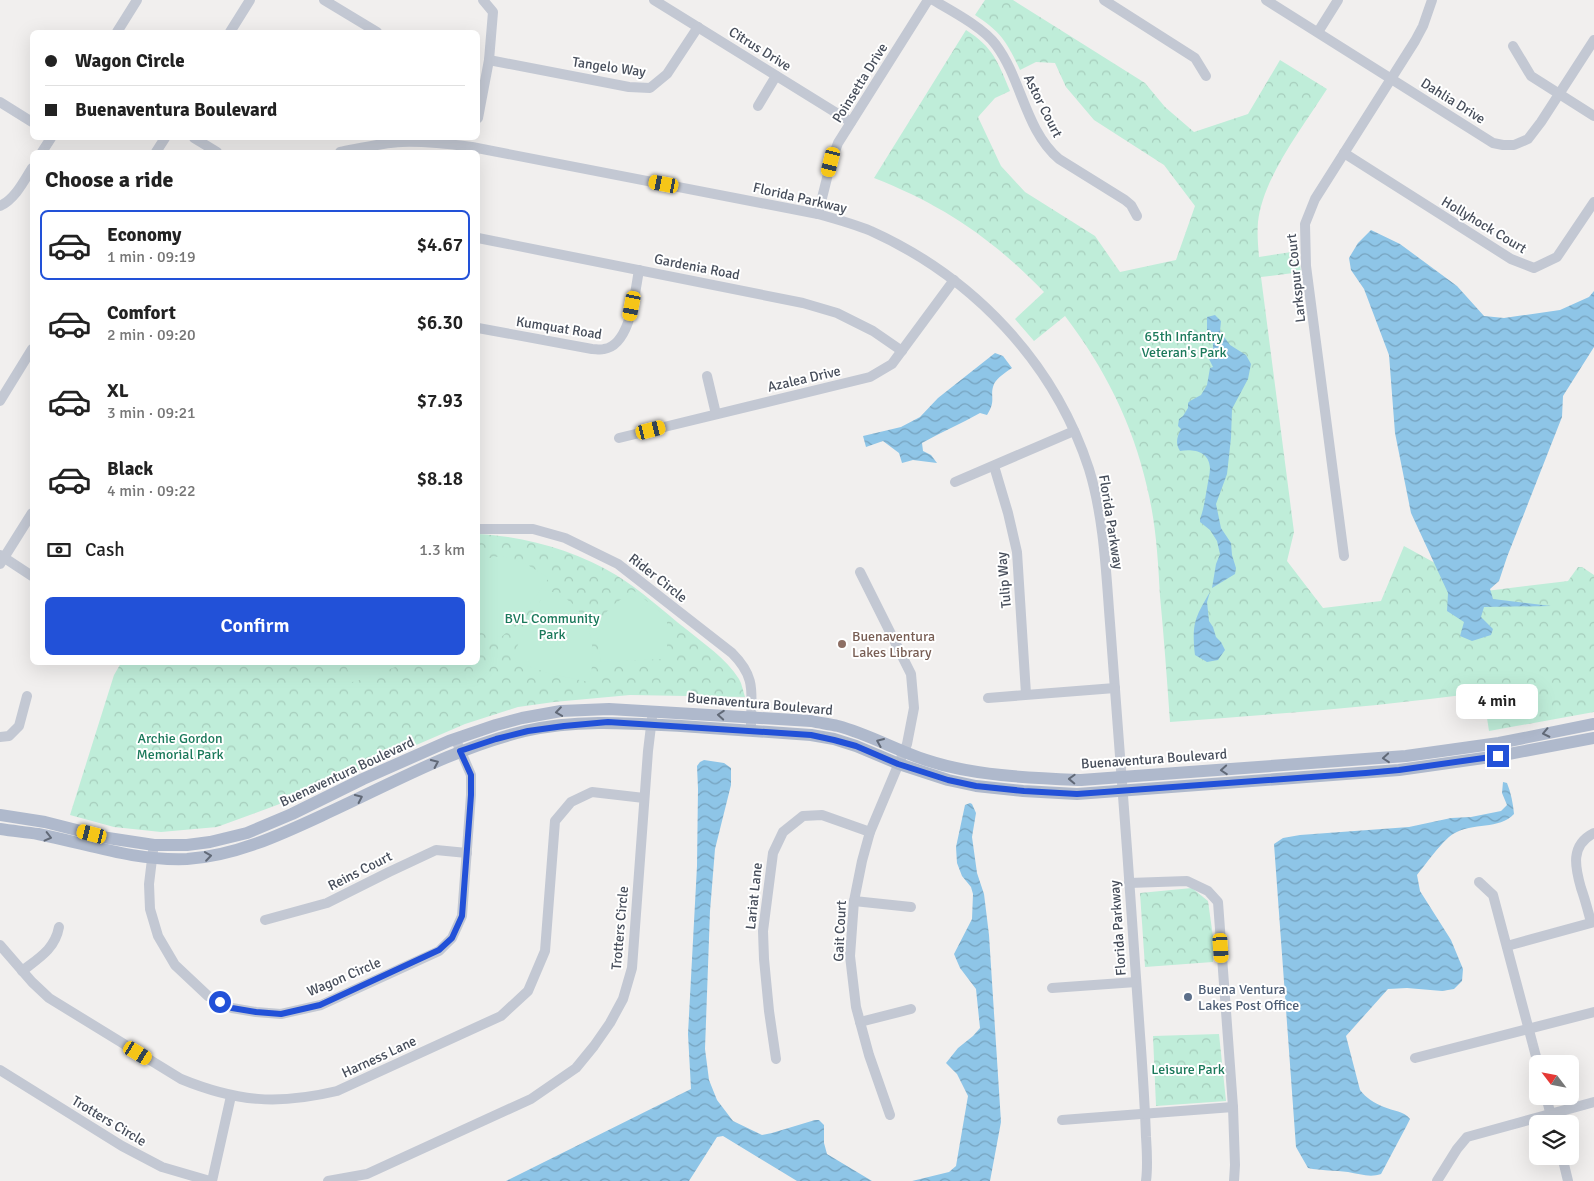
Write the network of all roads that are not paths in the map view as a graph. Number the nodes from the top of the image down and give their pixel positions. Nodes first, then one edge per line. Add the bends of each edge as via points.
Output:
1 (137, 0) edge
2 (250, 0) edge
3 (324, 0) edge
4 (484, 0) edge
5 (654, 0) edge
6 (928, 0) edge
7 (933, 0) edge
8 (1104, 0) edge
9 (1266, 0) edge
10 (1338, 0) edge
11 (1432, 0) edge
12 (698, 27) junction
13 (118, 30) edge
14 (231, 30) edge
15 (373, 30) edge
16 (1318, 32) junction
17 (1594, 40) edge
18 (1513, 46) dead end
19 (489, 60) junction
20 (776, 76) junction
21 (1206, 76) dead end
22 (1391, 79) junction
23 (1559, 94) junction
24 (0, 102) edge
25 (758, 106) dead end
26 (480, 107) edge
27 (1594, 116) edge
28 (30, 121) edge
29 (851, 122) junction
30 (197, 140) edge
31 (472, 146) edge
32 (214, 150) edge
33 (350, 150) edge
34 (1344, 153) junction
35 (30, 172) edge
36 (1594, 202) edge
37 (0, 206) edge
38 (818, 214) junction
39 (1137, 216) dead end
40 (480, 238) edge
41 (639, 270) junction
42 (954, 280) junction
43 (480, 328) edge
44 (902, 350) junction
45 (30, 352) edge
46 (707, 376) dead end
47 (0, 401) edge
48 (716, 414) junction
49 (1074, 431) junction
50 (619, 438) dead end
51 (994, 466) junction
52 (956, 482) dead end
53 (30, 515) edge
54 (480, 529) edge
55 (1344, 556) dead end
56 (1, 559) edge
57 (860, 572) dead end
58 (30, 575) edge
59 (1115, 688) junction
60 (1026, 694) junction
61 (27, 696) dead end
62 (988, 698) dead end
63 (652, 711) junction
64 (751, 717) junction
65 (651, 724) junction
66 (1594, 724) edge
67 (750, 731) junction
68 (0, 737) edge
69 (1594, 738) edge
70 (455, 739) junction
71 (460, 751) junction
72 (904, 752) junction
73 (898, 764) junction
74 (1122, 784) junction
75 (644, 798) junction
76 (0, 815) edge
77 (0, 829) edge
78 (870, 832) junction
79 (1594, 833) edge
80 (154, 845) junction
81 (466, 853) junction
82 (152, 858) junction
83 (1479, 882) dead end
84 (1130, 883) junction
85 (854, 901) junction
86 (911, 907) dead end
87 (265, 920) dead end
88 (1593, 922) edge
89 (59, 926) dead end
90 (0, 945) edge
91 (1507, 946) junction
92 (22, 971) junction
93 (1136, 982) junction
94 (1052, 988) dead end
95 (911, 1009) dead end
96 (1594, 1012) edge
97 (860, 1022) junction
98 (1529, 1030) junction
99 (1536, 1055) edge
100 (1415, 1058) dead end
101 (776, 1060) dead end
102 (0, 1070) edge
103 (231, 1096) junction
104 (1594, 1102) edge
105 (1232, 1107) junction
106 (1145, 1114) junction
107 (890, 1115) dead end
108 (1562, 1115) edge
109 (1062, 1120) dead end
110 (1529, 1124) edge
111 (1564, 1165) edge
112 (211, 1181) edge
113 (328, 1181) edge
114 (1146, 1181) edge
115 (1234, 1181) edge
116 (1437, 1181) edge
117 (1568, 1181) edge

1 - 13 street
2 - 14 street
3 - 15 street
4 - 19 street via 493,12
5 - 12 street, Citrus Drive
6 - 29 street, Poinsetta Drive
7 - 39 street, Astor Court via 985,34 996,45 1037,132 1052,153 1125,200
8 - 21 street via 1195,58
9 - 16 street, Dahlia Drive
10 - 16 street
11 - 22 street, Larkspur Court via 1419,34
12 - 19 street, Tangelo Way via 667,74 650,88 629,87
12 - 20 street, Citrus Drive
16 - 22 street, Dahlia Drive
17 - 23 street, Dahlia Drive
18 - 23 street via 1530,76
19 - 26 street
20 - 25 street
20 - 29 street, Citrus Drive
22 - 23 street, Dahlia Drive via 1493,143 1514,146 1528,139
22 - 34 street, Larkspur Court
23 - 27 street
24 - 28 street
29 - 38 street, Poinsetta Drive via 831,162
30 - 32 street
31 - 33 street, Florida Parkway via 402,142
31 - 38 street, Florida Parkway
34 - 36 street, Hollyhock Court via 1511,259 1534,268 1557,257
34 - 55 street, Larkspur Court via 1315,198 1305,224 1306,266
35 - 37 street via 22,186
38 - 42 street, Florida Parkway via 868,230 898,244
40 - 41 street, Gardenia Road
41 - 43 street, Kumquat Road via 629,324 620,339 606,350
41 - 44 street, Gardenia Road via 820,308 873,331
42 - 44 street, Azalea Drive
42 - 49 street, Florida Parkway via 1013,334 1051,388
44 - 48 street, Azalea Drive via 892,364 870,377
45 - 47 street
46 - 48 street
48 - 50 street, Azalea Drive
49 - 51 street
49 - 59 street, Florida Parkway via 1089,470 1097,504 1105,558
51 - 52 street
51 - 60 street, Tulip Way via 1017,552
53 - 56 street
54 - 64 street, Rider Circle via 533,529 565,538 618,564 742,663 752,689
56 - 58 street
57 - 72 street, Gait Court via 911,674 914,708
59 - 60 street
59 - 74 street, Florida Parkway
60 - 62 street
61 - 68 street via 19,726 9,736
64 -> 63 main road, Buenaventura Boulevard
63 - 65 street, Trotters Circle
63 -> 70 main road, Buenaventura Boulevard via 561,711 496,725
64 - 67 street, Rider Circle
72 -> 64 main road, Buenaventura Boulevard via 838,726
65 - 67 main road, Buenaventura Boulevard
65 - 71 main road, Buenaventura Boulevard via 608,722 528,731
65 - 75 street, Trotters Circle
66 -> 74 main road, Buenaventura Boulevard via 1499,743 1406,756
67 - 73 main road, Buenaventura Boulevard via 811,735 834,740
69 - 74 main road, Buenaventura Boulevard via 1399,770
70 - 71 street, Wagon Circle
70 - 80 main road, Buenaventura Boulevard via 247,833 187,845
71 - 81 street, Wagon Circle via 471,775
82 -> 71 main road, Buenaventura Boulevard via 188,858 248,847
72 - 73 street, Gait Court
74 -> 72 main road, Buenaventura Boulevard via 981,772 928,761
73 - 74 main road, Buenaventura Boulevard via 948,780 1024,791 1077,794
73 - 78 street, Gait Court
74 - 84 street, Florida Parkway
75 - 103 street, Harness Lane via 592,792 571,802 555,821 545,951 528,991 502,1016 337,1091 283,1100
75 - 113 street, Trotters Circle via 632,968 623,999 610,1023 576,1068 531,1099 367,1174
76 - 80 main road, Buenaventura Boulevard
77 -> 82 main road, Buenaventura Boulevard
78 - 85 street, Gait Court
78 - 101 street, Lariat Lane via 822,815 804,816 783,832 773,854 763,931 768,1011
79 - 88 street via 1580,844 1576,855 1576,868
80 - 82 street, Wagon Circle
81 - 82 street, Wagon Circle via 462,916 452,938 439,950 320,1005 281,1014 232,1008 208,996 175,965 158,936 150,909 148,884
81 - 87 street, Reins Court via 436,850 327,903
83 - 91 street via 1493,895
84 - 93 street, Florida Parkway
84 - 105 street via 1187,880 1208,891 1218,902
85 - 86 street
85 - 97 street, Gait Court via 850,956
88 - 91 street
89 - 92 street via 52,947
90 - 92 street, Harness Lane
91 - 98 street
92 - 103 street, Harness Lane via 64,1009 172,1074 204,1089
93 - 94 street
93 - 106 street, Florida Parkway
95 - 97 street
96 - 98 street
97 - 107 street, Gait Court
98 - 99 street
98 - 100 street
102 - 112 street, Trotters Circle via 122,1146 162,1167
103 - 112 street
104 - 108 street
105 - 106 street
105 - 115 street
106 - 109 street
106 - 114 street, Florida Parkway
110 - 116 street via 1467,1137
111 - 117 street

